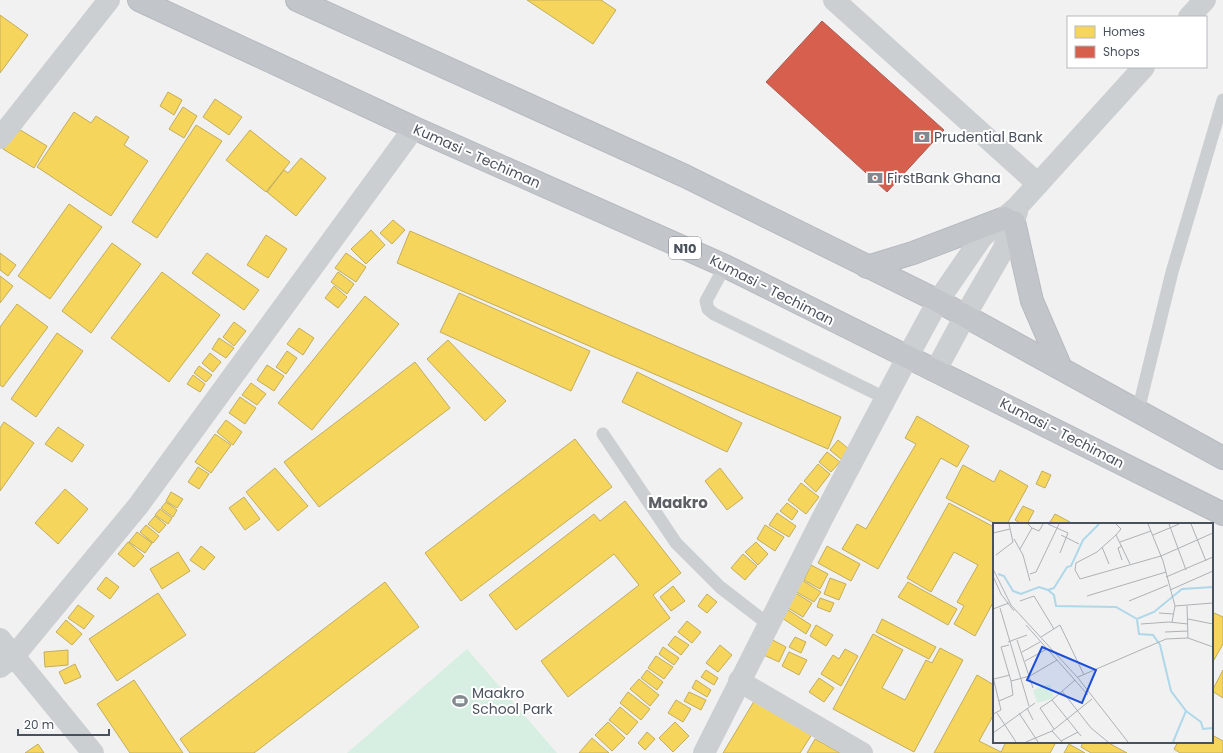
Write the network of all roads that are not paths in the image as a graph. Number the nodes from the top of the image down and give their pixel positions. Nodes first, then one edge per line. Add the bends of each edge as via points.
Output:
1 (109, 0) edge
2 (140, 0) edge
3 (297, 0) edge
4 (834, 0) edge
5 (1204, 0) edge
6 (1190, 16) edge
7 (1143, 68) edge
8 (1223, 100) edge
9 (414, 128) junction
10 (0, 138) edge
11 (1038, 184) junction
12 (1013, 216) junction
13 (725, 266) junction
14 (867, 267) junction
15 (938, 301) junction
16 (965, 316) junction
17 (908, 356) junction
18 (1061, 368) junction
19 (936, 370) junction
20 (885, 398) junction
21 (1138, 411) junction
22 (603, 434) dead end
23 (1223, 458) edge
24 (1223, 514) edge
25 (768, 624) junction
26 (0, 639) edge
27 (7, 661) edge
28 (739, 681) junction
29 (93, 753) edge
30 (704, 753) edge
31 (862, 753) edge

1 - 10 street
2 - 9 highway, Kumasi - Techiman / N10
3 - 14 highway via 685,176
4 - 11 street
5 - 6 street
7 - 11 street
8 - 21 lane via 1172,272
9 - 13 highway, Kumasi - Techiman / N10
9 - 27 street via 138,506
11 - 12 street
12 - 14 highway
12 - 15 street via 982,237
12 - 16 street via 1003,250
12 - 18 highway via 1032,301
13 - 17 highway, Kumasi - Techiman / N10
13 - 20 lane via 706,301 708,309 714,314
14 - 15 highway
15 - 16 highway
15 - 17 street
16 - 18 highway
16 - 19 street
17 - 19 highway, Kumasi - Techiman / N10
17 - 20 street
18 - 21 highway
19 - 24 highway, Kumasi - Techiman / N10
20 - 25 street
21 - 23 highway
22 - 25 lane via 676,543 720,587
25 - 28 street
26 - 27 street
27 - 29 street
28 - 30 street
28 - 31 street

